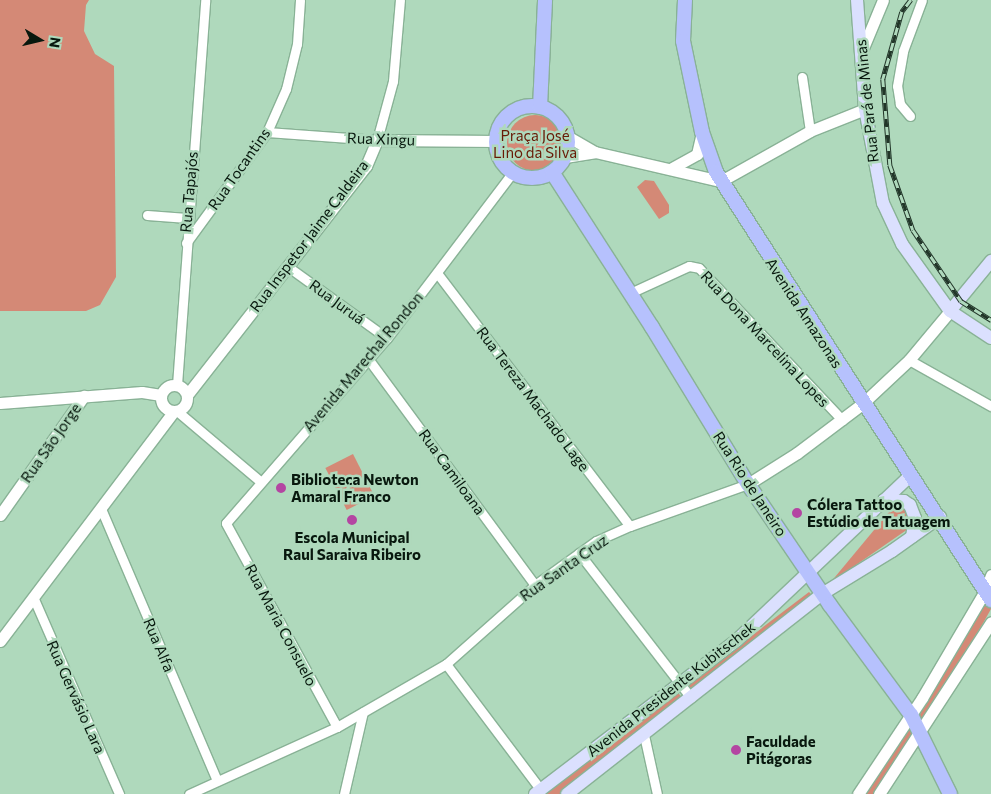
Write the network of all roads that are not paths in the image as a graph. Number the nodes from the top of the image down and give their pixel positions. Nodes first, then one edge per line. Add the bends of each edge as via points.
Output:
1 (205, 0) edge
2 (300, 0) edge
3 (400, 0) edge
4 (545, 0) edge
5 (685, 0) edge
6 (858, 0) edge
7 (883, 0) edge
8 (922, 0) edge
9 (861, 53) junction
10 (802, 77) dead end
11 (540, 107) junction
12 (865, 109) junction
13 (910, 116) dead end
14 (810, 131) junction
15 (266, 132) junction
16 (702, 132) junction
17 (568, 136) junction
18 (377, 140) junction
19 (497, 141) junction
20 (595, 152) junction
21 (565, 157) junction
22 (677, 169) junction
23 (513, 172) junction
24 (552, 172) junction
25 (719, 176) junction
26 (147, 215) dead end
27 (187, 218) junction
28 (185, 245) junction
29 (991, 261) edge
30 (287, 266) junction
31 (437, 273) junction
32 (630, 293) junction
33 (950, 311) junction
34 (387, 338) junction
35 (991, 338) edge
36 (369, 360) junction
37 (910, 360) junction
38 (177, 385) junction
39 (161, 395) junction
40 (84, 396) junction
41 (187, 396) junction
42 (0, 403) edge
43 (862, 404) junction
44 (991, 406) edge
45 (175, 412) junction
46 (842, 420) junction
47 (910, 476) junction
48 (261, 482) junction
49 (748, 484) junction
50 (884, 500) junction
51 (102, 510) junction
52 (0, 514) edge
53 (940, 516) junction
54 (226, 523) joint
55 (630, 526) junction
56 (912, 537) junction
57 (579, 553) junction
58 (809, 572) junction
59 (991, 575) edge
60 (535, 585) junction
61 (822, 594) junction
62 (988, 596) edge
63 (34, 599) junction
64 (991, 622) edge
65 (0, 641) edge
66 (446, 664) junction
67 (680, 683) junction
68 (691, 698) junction
69 (362, 712) junction
70 (911, 715) junction
71 (336, 727) junction
72 (921, 732) junction
73 (644, 736) junction
74 (216, 780) junction
75 (538, 792) edge
76 (118, 794) edge
77 (189, 794) edge
78 (344, 794) edge
79 (567, 794) edge
80 (657, 794) edge
81 (858, 794) edge
82 (879, 794) edge
83 (950, 794) edge

1 - 27 street, Rua Tapajós
2 - 15 street, Rua Tocantins via 297,44 286,89
3 - 18 street, Rua Inspetor Jaime Caldeira via 394,81
4 - 11 main road
5 - 16 main road, Avenida Amazonas via 683,42
6 - 9 main road, Rua Pará de Minas
7 - 9 street
8 - 13 street via 903,51 897,86 900,104
9 - 12 main road, Rua Pará de Minas
10 - 14 street
11 - 17 main road via 558,117
11 - 19 main road via 529,106 510,114 498,131
12 - 14 street
12 - 33 main road, Rua Pará de Minas via 882,203 902,244
14 - 25 street
15 - 18 street, Rua Xingu
15 - 28 street, Rua Tocantins
16 - 22 street via 697,154
16 - 25 main road, Avenida Amazonas
17 - 20 street
17 - 21 main road
18 - 19 street, Rua Xingu
18 - 30 street, Rua Inspetor Jaime Caldeira via 366,166
19 - 23 main road via 501,159
20 - 21 street
20 - 22 street
21 - 24 main road
22 - 25 street
23 - 24 main road via 532,178
23 - 31 street, Avenida Marechal Rondon
24 - 32 main road, Rua Rio de Janeiro
25 - 43 main road, Avenida Amazonas
26 - 27 street
27 - 28 street, Rua Tapajós
28 - 38 street, Rua Tapajós
29 - 33 main road
30 - 34 street, Rua Juruá
30 - 41 street, Rua Inspetor Jaime Caldeira
31 - 34 street, Avenida Marechal Rondon
31 - 55 street, Rua Tereza Machado Lage
32 - 46 street, Rua Dona Marcelina Lopes via 689,266 699,268
32 - 49 main road, Rua Rio de Janeiro
33 - 35 main road, Rua Pará de Minas
33 - 37 street, Rua Santa Cruz
34 - 36 street, Avenida Marechal Rondon
36 - 48 street, Avenida Marechal Rondon
36 - 60 street, Rua Camiloana
37 - 43 street, Rua Santa Cruz
37 - 44 street
38 - 39 street via 166,388
38 - 41 street
39 - 40 street via 142,392
39 - 45 street via 165,408
40 - 42 street
40 - 52 street, Rua São Jorge
41 - 45 street via 186,404
43 - 46 street, Rua Santa Cruz
43 - 47 main road, Avenida Amazonas
45 - 48 street
45 - 51 street
46 - 49 street, Rua Santa Cruz
47 - 50 main road, Avenida Presidente Kubitschek
47 - 53 main road, Avenida Amazonas
48 - 54 street, Avenida Marechal Rondon
49 - 55 street, Rua Santa Cruz
49 - 58 main road, Rua Rio de Janeiro
50 - 56 main road via 904,501 910,505 915,518
50 - 58 main road, Avenida Presidente Kubitschek
51 - 63 street
51 - 74 street, Rua Alfa
53 - 56 main road, Avenida Presidente Kubitschek
53 - 62 main road, Avenida Amazonas
54 - 71 street, Rua Maria Consuelo
55 - 57 street, Rua Santa Cruz
56 - 61 main road, Avenida Presidente Kubitschek
57 - 60 street, Rua Santa Cruz
57 - 67 street
58 - 61 main road, Rua Rio de Janeiro
58 - 67 main road, Avenida Presidente Kubitschek via 737,640
59 - 62 street
60 - 66 street, Rua Santa Cruz
61 - 68 main road, Avenida Presidente Kubitschek
61 - 70 main road, Rua Rio de Janeiro
62 - 70 street
63 - 65 street
63 - 76 street, Rua Gervásio Lara
64 - 72 street
66 - 69 street, Rua Santa Cruz
66 - 75 street
67 - 68 street
67 - 75 main road, Avenida Presidente Kubitschek
68 - 73 main road, Avenida Presidente Kubitschek
69 - 71 street, Rua Santa Cruz
69 - 78 street
70 - 72 main road, Rua Rio de Janeiro
70 - 81 street
71 - 74 street, Rua Santa Cruz
72 - 82 street
72 - 83 main road, Rua Rio de Janeiro
73 - 79 main road, Avenida Presidente Kubitschek
73 - 80 street
74 - 77 street, Rua Santa Cruz

